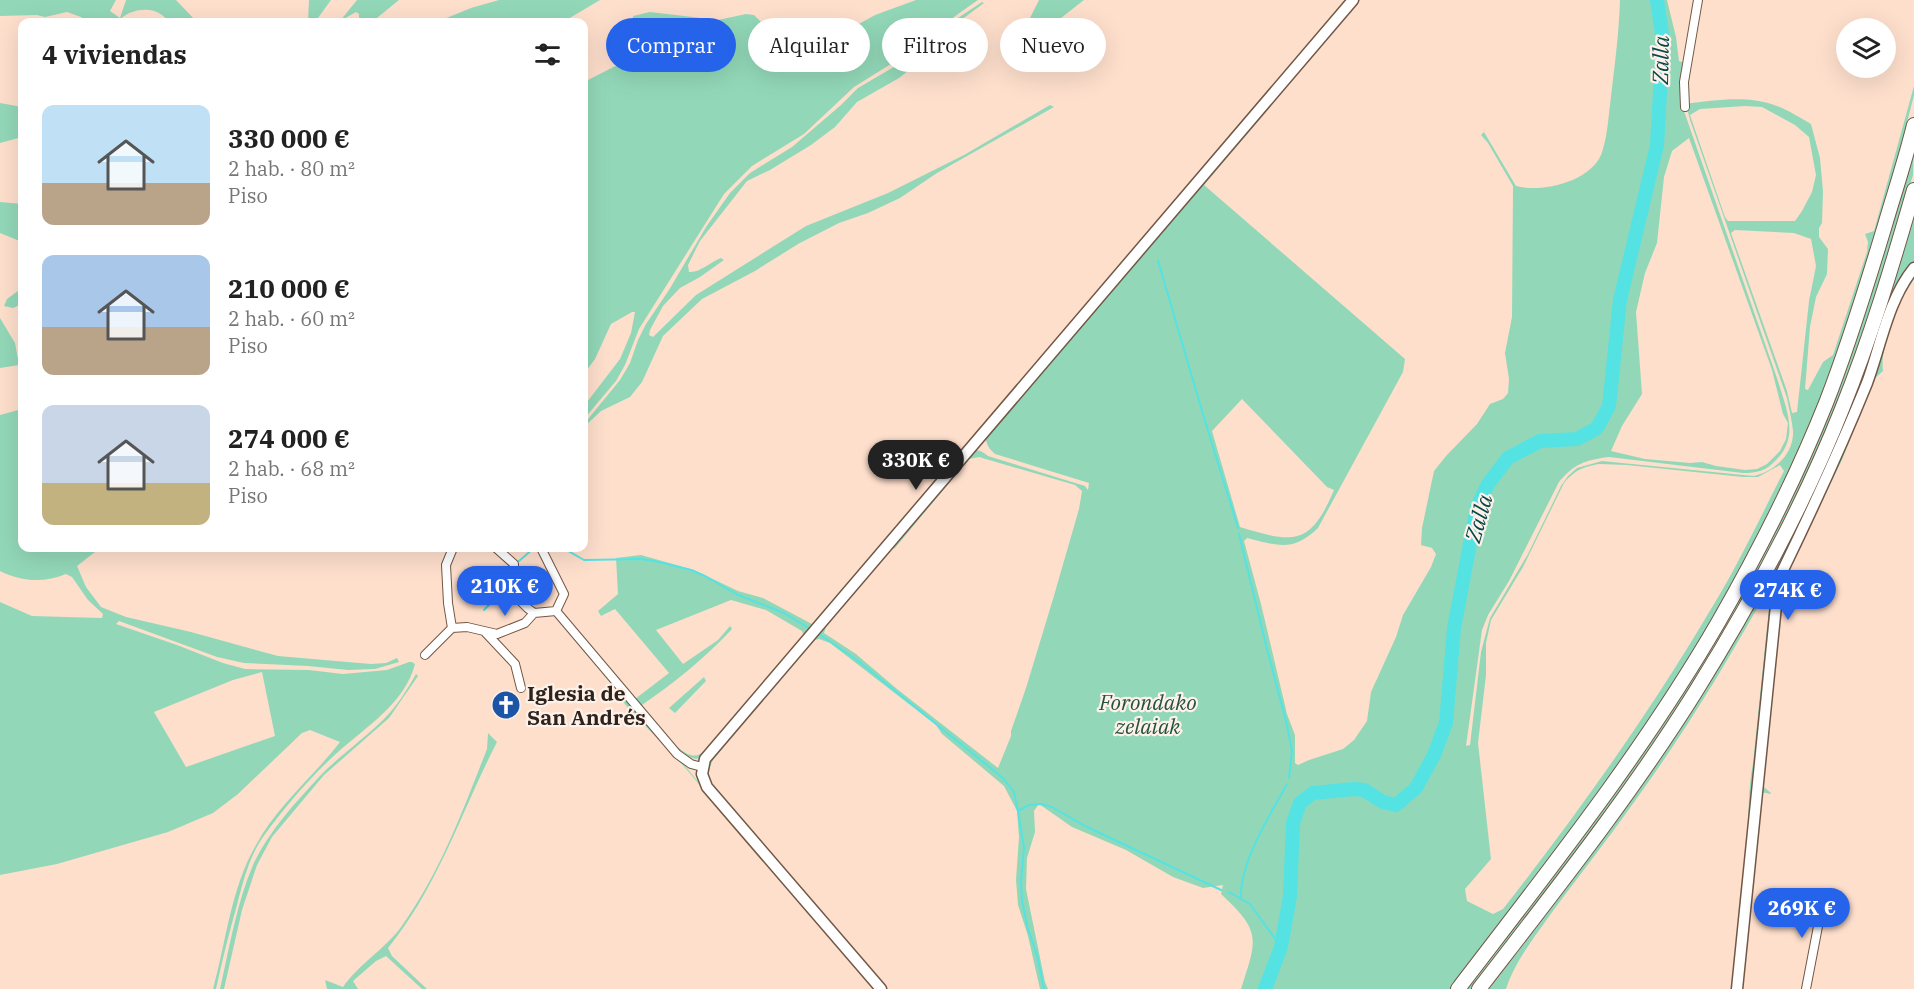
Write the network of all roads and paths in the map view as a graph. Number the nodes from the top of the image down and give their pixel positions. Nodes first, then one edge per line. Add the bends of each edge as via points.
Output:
1 (1353, 0) edge
2 (1698, 0) edge
3 (1685, 107) dead end
4 (1914, 124) edge
5 (1914, 190) edge
6 (1914, 268) edge
7 (451, 552) edge
8 (500, 552) edge
9 (543, 552) edge
10 (556, 611) junction
11 (534, 613) junction
12 (452, 628) junction
13 (484, 632) junction
14 (425, 655) dead end
15 (521, 688) dead end
16 (702, 767) junction
17 (1824, 895) dead end
18 (881, 989) edge
19 (1458, 989) edge
20 (1479, 989) edge
21 (1737, 989) edge
22 (1806, 989) edge

1 - 16 street
2 - 3 street via 1684,82
4 - 19 highway via 1865,296 1825,405 1788,490 1746,571 1718,623 1631,757
5 - 20 highway via 1842,408 1766,571 1702,682 1637,779
6 - 21 street via 1895,301 1850,424 1778,585
7 - 12 street via 446,565
8 - 11 street via 514,564 514,589 525,607
9 - 10 street via 564,594
10 - 11 street
10 - 16 street via 677,754
11 - 13 street via 525,623 497,634
12 - 13 street
12 - 14 street
13 - 15 street via 515,664
16 - 18 street via 707,787 717,800
17 - 22 street

